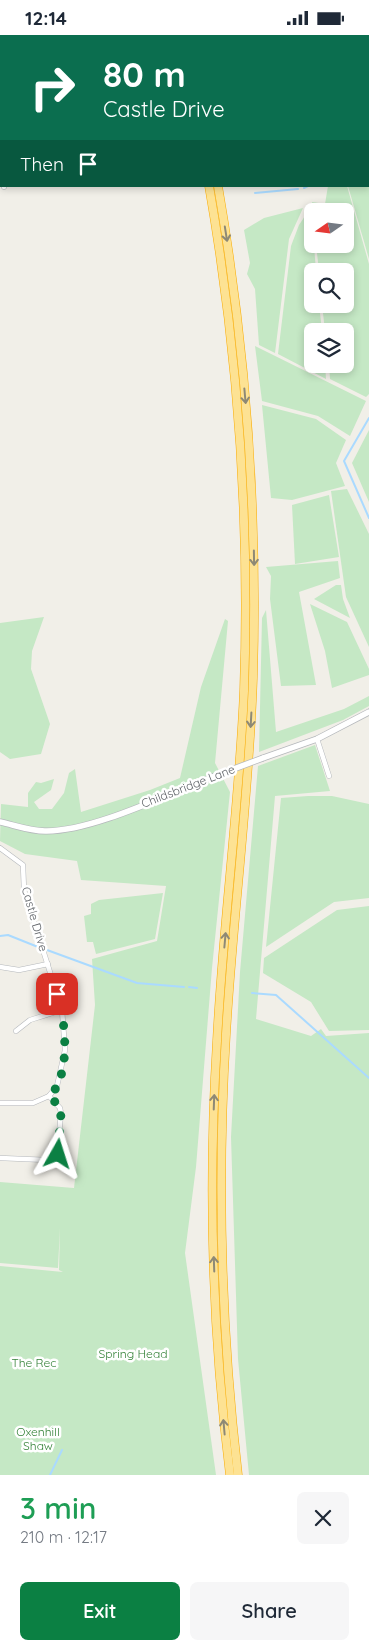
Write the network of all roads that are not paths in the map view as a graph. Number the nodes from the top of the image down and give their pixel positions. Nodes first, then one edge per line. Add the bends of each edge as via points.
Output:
1 (209, 187) edge
2 (218, 187) edge
3 (369, 713) edge
4 (316, 739) junction
5 (329, 776) dead end
6 (0, 822) edge
7 (0, 848) edge
8 (48, 964) junction
9 (0, 967) edge
10 (62, 1010) junction
11 (16, 1031) dead end
12 (50, 1096) junction
13 (0, 1103) edge
14 (0, 1158) edge
15 (230, 1475) edge
16 (238, 1475) edge

15 -> 1 highway via 216,1324 213,1145 219,1002 241,755 245,585 236,399 226,300
2 -> 16 highway via 244,387 254,560 252,712 227,1018 222,1156 224,1293
3 - 4 street, Childsbridge Lane
4 - 5 street
4 - 6 street, Childsbridge Lane, bridge via 70,828 44,831
7 - 8 street, Castle Drive via 24,865 24,890
8 - 9 street via 18,970
8 - 10 street, Castle Drive
10 - 11 street via 30,1019
10 - 12 street, Castle Drive via 65,1053 57,1086
12 - 13 street via 33,1103
12 - 14 street via 61,1113 57,1156 47,1161

